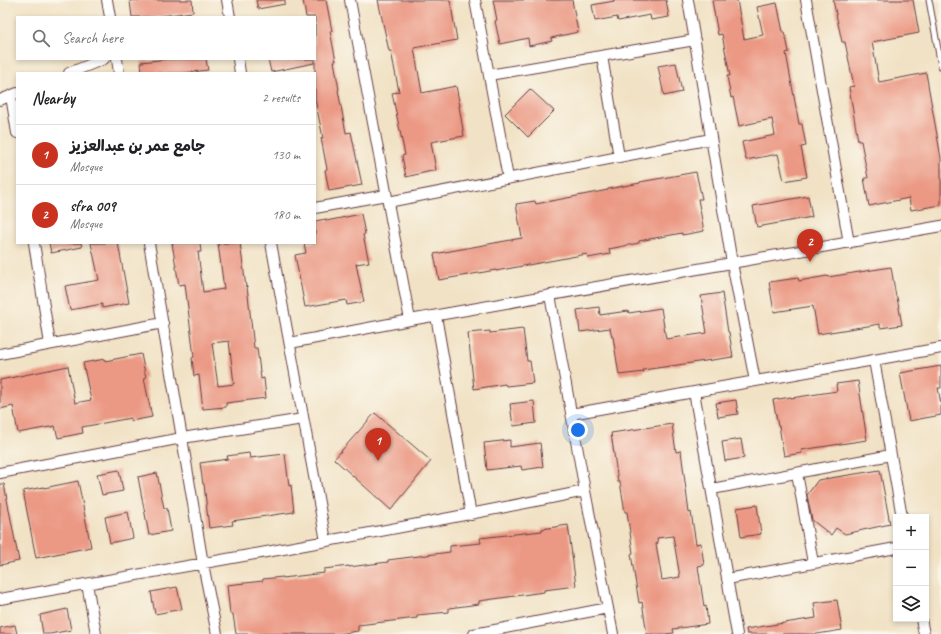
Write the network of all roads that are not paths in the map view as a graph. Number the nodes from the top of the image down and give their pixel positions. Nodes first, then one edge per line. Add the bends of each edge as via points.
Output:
1 (107, 0) edge
2 (227, 0) edge
3 (350, 0) edge
4 (475, 0) edge
5 (688, 0) edge
6 (806, 0) edge
7 (929, 0) edge
8 (110, 16) edge
9 (230, 16) edge
10 (695, 40) junction
11 (602, 56) junction
12 (102, 60) edge
13 (117, 60) edge
14 (238, 60) edge
15 (941, 66) edge
16 (72, 72) edge
17 (119, 72) edge
18 (240, 72) edge
19 (489, 75) junction
20 (14, 95) edge
21 (0, 100) edge
22 (16, 120) edge
23 (711, 139) junction
24 (619, 157) junction
25 (508, 178) junction
26 (387, 199) junction
27 (316, 208) edge
28 (941, 226) edge
29 (850, 242) junction
30 (34, 244) edge
31 (149, 244) edge
32 (271, 244) edge
33 (732, 263) junction
34 (550, 295) junction
35 (436, 316) junction
36 (410, 320) junction
37 (163, 323) junction
38 (290, 343) junction
39 (50, 344) junction
40 (941, 348) edge
41 (0, 354) edge
42 (874, 360) junction
43 (755, 381) junction
44 (694, 392) junction
45 (571, 414) junction
46 (304, 419) junction
47 (182, 438) junction
48 (891, 455) junction
49 (0, 472) edge
50 (797, 473) junction
51 (712, 489) junction
52 (585, 491) junction
53 (901, 514) edge
54 (470, 515) junction
55 (326, 541) junction
56 (893, 549) edge
57 (813, 563) junction
58 (203, 564) junction
59 (727, 579) junction
60 (87, 584) junction
61 (0, 599) edge
62 (608, 608) junction
63 (922, 622) edge
64 (492, 632) edge
65 (96, 634) edge
66 (217, 634) edge
67 (474, 634) edge
68 (613, 634) edge
69 (737, 634) edge
70 (924, 634) edge

1 - 8 street
2 - 9 street
3 - 26 street
4 - 19 street
5 - 10 street
6 - 29 street
7 - 15 lane
10 - 11 street
10 - 23 street
11 - 19 street
11 - 24 street
12 - 16 street
13 - 17 street
14 - 18 street
19 - 25 street
20 - 21 street
20 - 22 street
23 - 24 street
23 - 33 street
24 - 25 street
25 - 26 street
26 - 27 street
26 - 36 street
28 - 29 street
29 - 33 street
30 - 39 street
31 - 37 street
32 - 38 street
33 - 34 street
33 - 43 street
34 - 35 street
34 - 45 street
35 - 36 street
35 - 54 street
36 - 38 street
37 - 39 street
37 - 47 street
38 - 46 street
39 - 41 street
40 - 42 street
42 - 43 street
42 - 48 street
43 - 44 street
44 - 45 street
44 - 51 street
45 - 52 street
46 - 47 street
46 - 55 street
47 - 49 street
47 - 58 street
48 - 50 street
48 - 53 street
50 - 51 street
50 - 57 street
51 - 59 street
52 - 54 street
52 - 62 street
54 - 55 street
55 - 58 street
56 - 57 street
57 - 59 street
58 - 60 street
58 - 66 street
59 - 69 street
60 - 61 street
60 - 65 street
62 - 64 street
62 - 68 street
63 - 70 street
64 - 67 street

